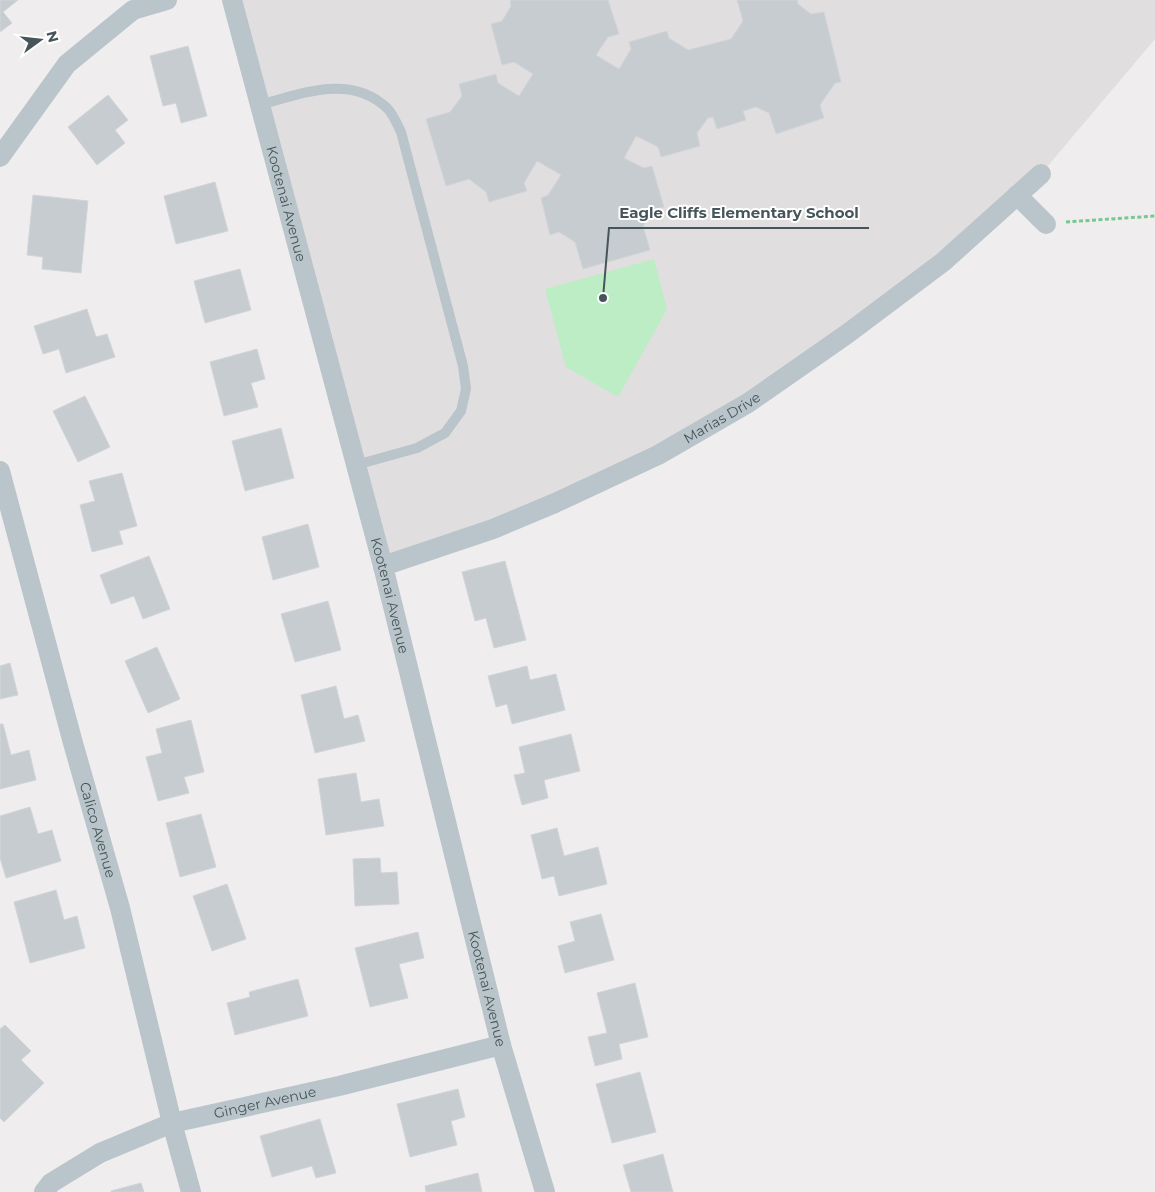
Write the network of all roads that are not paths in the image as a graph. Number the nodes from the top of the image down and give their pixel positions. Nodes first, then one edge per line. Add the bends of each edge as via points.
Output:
1 (167, 0) edge
2 (232, 0) edge
3 (259, 105) junction
4 (0, 157) edge
5 (1041, 174) dead end
6 (1018, 195) junction
7 (1046, 224) road end
8 (356, 465) junction
9 (0, 471) edge
10 (383, 566) junction
11 (501, 1045) junction
12 (172, 1124) junction
13 (44, 1192) edge
14 (191, 1192) edge
15 (545, 1192) edge

1 - 4 street via 133,10 67,64
2 - 3 street, Kootenai Avenue
3 - 8 street, Kootenai Avenue
3 - 8 lane via 329,88 356,89 389,109 401,132 463,366 466,389 461,411 445,433 417,448
5 - 6 street, Marias Drive
6 - 7 street
6 - 10 street, Marias Drive via 943,262 847,334 731,412 658,455 493,530
8 - 10 street, Kootenai Avenue
9 - 12 street, Calico Avenue via 120,908
10 - 11 street, Kootenai Avenue
11 - 12 street, Ginger Avenue
11 - 15 street, Kootenai Avenue
12 - 13 street, Ginger Avenue via 100,1153 51,1183
12 - 14 street, Calico Avenue

